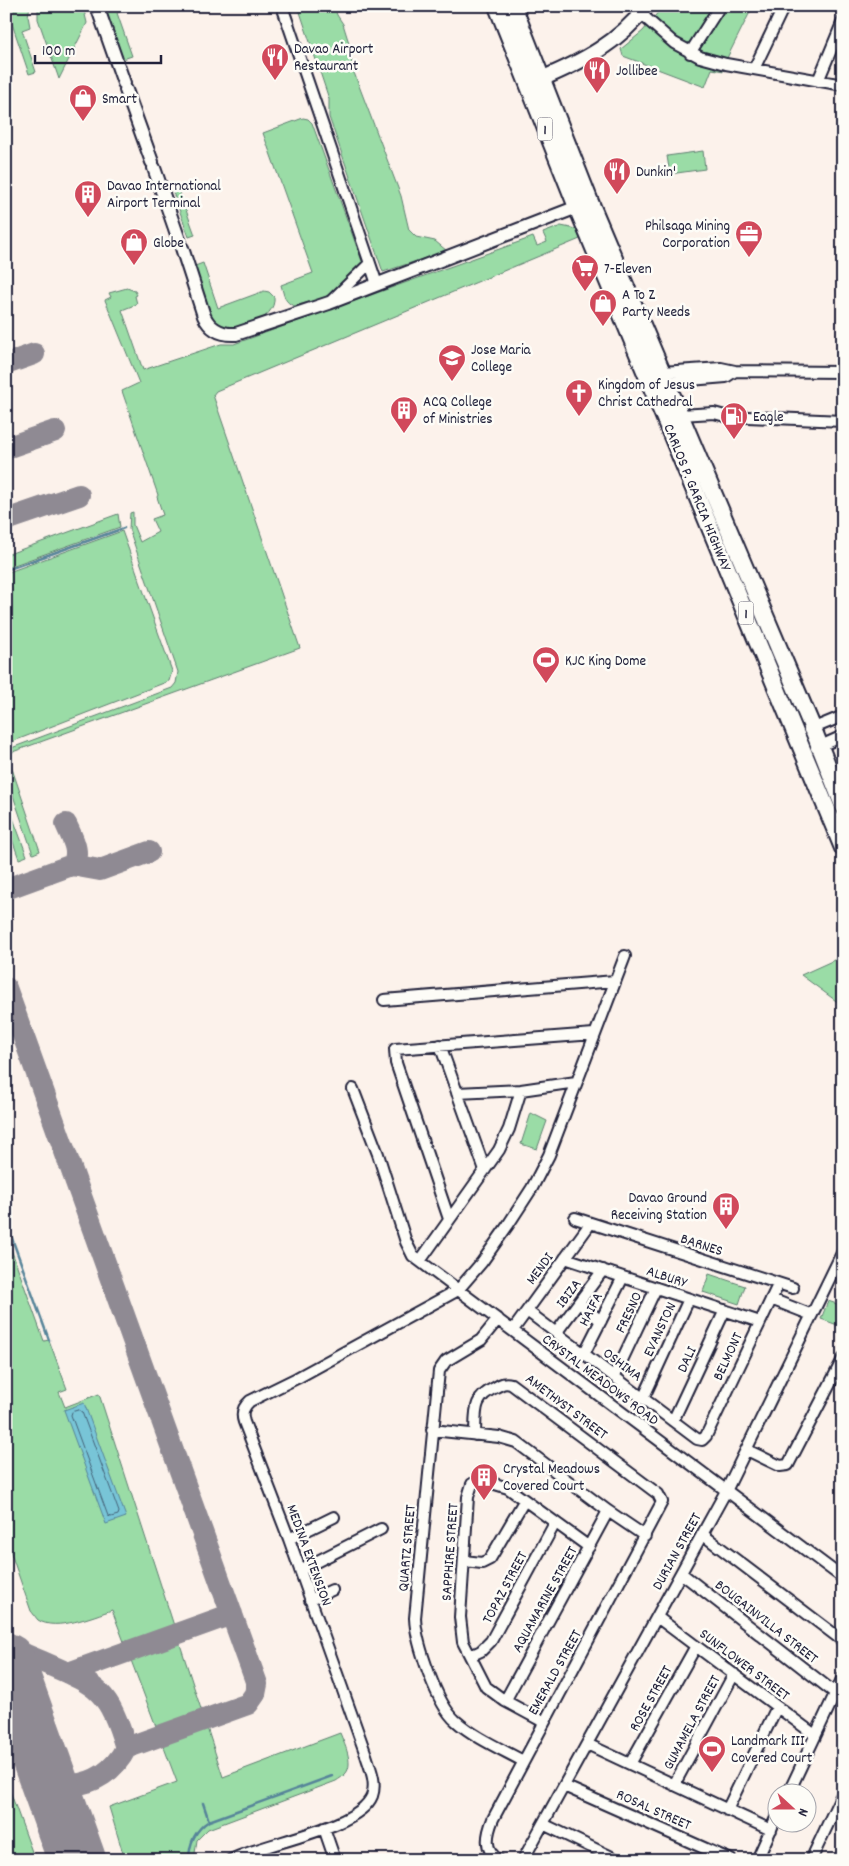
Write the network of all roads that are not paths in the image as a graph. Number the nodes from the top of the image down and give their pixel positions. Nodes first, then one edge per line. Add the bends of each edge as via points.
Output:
1 (97, 6) edge
2 (282, 6) edge
3 (287, 6) edge
4 (497, 6) edge
5 (513, 6) edge
6 (720, 6) edge
7 (784, 6) edge
8 (644, 10) edge
9 (843, 21) edge
10 (690, 53) junction
11 (754, 69) junction
12 (542, 78) junction
13 (818, 81) junction
14 (843, 85) edge
15 (314, 103) junction
16 (584, 205) junction
17 (370, 264) junction
18 (377, 284) junction
19 (329, 303) junction
20 (843, 372) edge
21 (657, 380) junction
22 (681, 418) junction
23 (843, 421) edge
24 (843, 716) edge
25 (813, 729) junction
26 (797, 736) junction
27 (843, 736) edge
28 (819, 747) junction
29 (803, 754) junction
30 (838, 810) edge
31 (843, 848) edge
32 (625, 956) dead end
33 (615, 980) junction
34 (384, 1000) dead end
35 (594, 1034) junction
36 (440, 1044) junction
37 (576, 1082) junction
38 (353, 1089) dead end
39 (521, 1090) junction
40 (457, 1093) junction
41 (485, 1170) junction
42 (575, 1218) dead end
43 (449, 1219) junction
44 (590, 1224) junction
45 (843, 1251) edge
46 (565, 1258) junction
47 (420, 1261) junction
48 (603, 1270) junction
49 (623, 1277) junction
50 (778, 1285) junction
51 (656, 1288) junction
52 (792, 1288) dead end
53 (458, 1290) junction
54 (689, 1299) junction
55 (771, 1299) junction
56 (578, 1303) junction
57 (726, 1310) junction
58 (527, 1311) junction
59 (812, 1315) junction
60 (498, 1319) junction
61 (601, 1320) junction
62 (760, 1322) junction
63 (513, 1330) junction
64 (556, 1333) junction
65 (584, 1354) junction
66 (843, 1359) edge
67 (614, 1376) junction
68 (644, 1399) junction
69 (673, 1421) junction
70 (432, 1430) junction
71 (475, 1435) junction
72 (702, 1440) joint
73 (747, 1450) junction
74 (726, 1491) junction
75 (662, 1499) joint
76 (524, 1500) junction
77 (608, 1511) junction
78 (334, 1517) dead end
79 (555, 1523) junction
80 (381, 1529) dead end
81 (702, 1534) junction
82 (645, 1536) junction
83 (289, 1539) junction
84 (589, 1547) junction
85 (464, 1561) junction
86 (300, 1570) junction
87 (681, 1573) junction
88 (843, 1578) edge
89 (332, 1590) dead end
90 (310, 1600) junction
91 (657, 1617) junction
92 (843, 1641) edge
93 (696, 1646) junction
94 (470, 1656) junction
95 (734, 1674) junction
96 (843, 1677) edge
97 (835, 1692) junction
98 (505, 1701) junction
99 (777, 1707) junction
100 (544, 1722) junction
101 (815, 1735) junction
102 (587, 1744) junction
103 (522, 1761) junction
104 (630, 1764) junction
105 (793, 1784) edge
106 (674, 1785) junction
107 (564, 1786) junction
108 (843, 1792) edge
109 (727, 1810) junction
110 (543, 1824) junction
111 (324, 1828) junction
112 (766, 1828) edge
113 (769, 1834) edge
114 (230, 1860) edge
115 (335, 1860) edge
116 (499, 1860) edge
117 (523, 1860) edge
118 (618, 1860) edge
119 (731, 1860) edge
120 (757, 1860) edge
121 (810, 1860) edge

1 - 19 street via 211,328 231,335 241,333
2 - 15 street
3 - 15 street via 317,95
4 - 16 highway, CARLOS P. GARCIA HIGHWAY / 1
5 - 12 highway, CARLOS P. GARCIA HIGHWAY / 1
6 - 10 street
7 - 11 street
8 - 10 street via 674,43
8 - 12 main road via 620,35 595,54
9 - 13 street
10 - 11 street via 713,62
11 - 13 street
12 - 16 highway, CARLOS P. GARCIA HIGHWAY / 1
13 - 14 street
15 - 17 street
16 - 18 street
16 - 21 highway, CARLOS P. GARCIA HIGHWAY / 1
17 - 18 street
17 - 19 street
18 - 19 street
20 - 21 street via 736,371 726,377
21 - 22 highway, CARLOS P. GARCIA HIGHWAY / 1
21 - 26 highway, CARLOS P. GARCIA HIGHWAY / 1
22 - 23 street via 714,419 724,416
22 - 25 highway, CARLOS P. GARCIA HIGHWAY / 1
24 - 25 street
25 - 26 street
25 - 28 highway, CARLOS P. GARCIA HIGHWAY / 1
26 - 29 highway, CARLOS P. GARCIA HIGHWAY / 1
27 - 28 street
28 - 29 street
28 - 30 highway, CARLOS P. GARCIA HIGHWAY / 1
29 - 30 highway, CARLOS P. GARCIA HIGHWAY / 1
30 - 31 highway, CARLOS P. GARCIA HIGHWAY / 1
32 - 33 street
33 - 34 street
33 - 35 street
35 - 36 street
35 - 37 street
36 - 40 street
36 - 43 street via 397,1047 394,1053
37 - 39 street
37 - 53 street via 549,1155 532,1188 482,1262
38 - 47 street, CRYSTAL MEADOWS ROAD via 381,1162 406,1242 413,1256
39 - 40 street
39 - 41 street via 509,1129
40 - 41 street
41 - 43 street
42 - 44 street, BARNES
43 - 47 street
44 - 46 street, MENDI
44 - 50 street, BARNES
45 - 59 street, DURIAN STREET
46 - 48 street, ALBURY
46 - 58 street, MENDI
47 - 53 street, CRYSTAL MEADOWS ROAD
48 - 49 street, ALBURY
48 - 56 street, IBIZA
49 - 51 street, ALBURY
49 - 61 street, HAIFA
50 - 52 street, BARNES
50 - 55 street, BELMONT
51 - 54 street, ALBURY
51 - 67 street, FRESNO
53 - 60 street, CRYSTAL MEADOWS ROAD
53 - 83 street, MEDINA EXTENSION via 245,1405 242,1416
54 - 57 street, ALBURY
54 - 68 street, EVANSTON
55 - 59 street
55 - 62 street, BELMONT
56 - 61 street
56 - 64 street, IBIZA
57 - 62 street, ALBURY
57 - 69 street, DALI
58 - 63 street, MENDI
58 - 64 street, OSHIMA
59 - 73 street, DURIAN STREET
60 - 63 street, CRYSTAL MEADOWS ROAD
60 - 70 street, QUARTZ STREET via 481,1340 441,1366
61 - 65 street, HAIFA
62 - 72 street, BELMONT
63 - 74 street, CRYSTAL MEADOWS ROAD
64 - 65 street, OSHIMA
65 - 67 street, OSHIMA
66 - 73 street via 788,1465 780,1466
67 - 68 street, OSHIMA
68 - 69 street, OSHIMA
69 - 72 street, OSHIMA
70 - 71 street
70 - 103 street, QUARTZ STREET via 416,1634 449,1715
71 - 75 street, AMETHYST STREET via 476,1404 480,1397 502,1384 511,1384
71 - 77 street via 516,1442
73 - 74 street, DURIAN STREET
74 - 81 street, DURIAN STREET
74 - 88 street, CRYSTAL MEADOWS ROAD
75 - 82 street, EMERALD STREET
76 - 79 street, SAPPHIRE STREET
76 - 85 street via 490,1559 482,1563
76 - 85 street, SAPPHIRE STREET via 493,1482 482,1480 472,1484 468,1497
77 - 82 street
77 - 84 street, AQUAMARINE STREET
78 - 83 street
79 - 84 street, SAPPHIRE STREET
79 - 94 street, TOPAZ STREET via 491,1640 481,1651
80 - 86 street
81 - 87 street, DURIAN STREET
81 - 92 street
82 - 100 street, EMERALD STREET
83 - 86 street, MEDINA EXTENSION
84 - 98 street, AQUAMARINE STREET
85 - 94 street, SAPPHIRE STREET via 460,1617
86 - 90 street, MEDINA EXTENSION
87 - 91 street, DURIAN STREET
87 - 97 street, BOUGAINVILLA STREET
89 - 90 street
90 - 111 street, MEDINA EXTENSION via 366,1755 374,1787 372,1795 358,1812
91 - 93 street, SUNFLOWER STREET
91 - 102 street, DURIAN STREET
93 - 95 street, SUNFLOWER STREET
93 - 104 street, ROSE STREET
94 - 98 street, SAPPHIRE STREET via 486,1687
95 - 99 street, SUNFLOWER STREET
95 - 106 street, GUMAMELA STREET
96 - 97 street
97 - 101 street
98 - 100 street, SAPPHIRE STREET
99 - 101 street, SUNFLOWER STREET
99 - 109 street
100 - 103 street, EMERALD STREET
101 - 105 street
102 - 104 street
102 - 107 street, DURIAN STREET
103 - 116 street, EMERALD STREET via 488,1831 488,1848
104 - 106 street
106 - 109 street
107 - 110 street, DURIAN STREET
107 - 119 street, ROSAL STREET
108 - 121 street
109 - 112 street
110 - 117 street, DURIAN STREET
110 - 118 street
111 - 114 street, MEDINA EXTENSION
111 - 115 street
113 - 120 street

